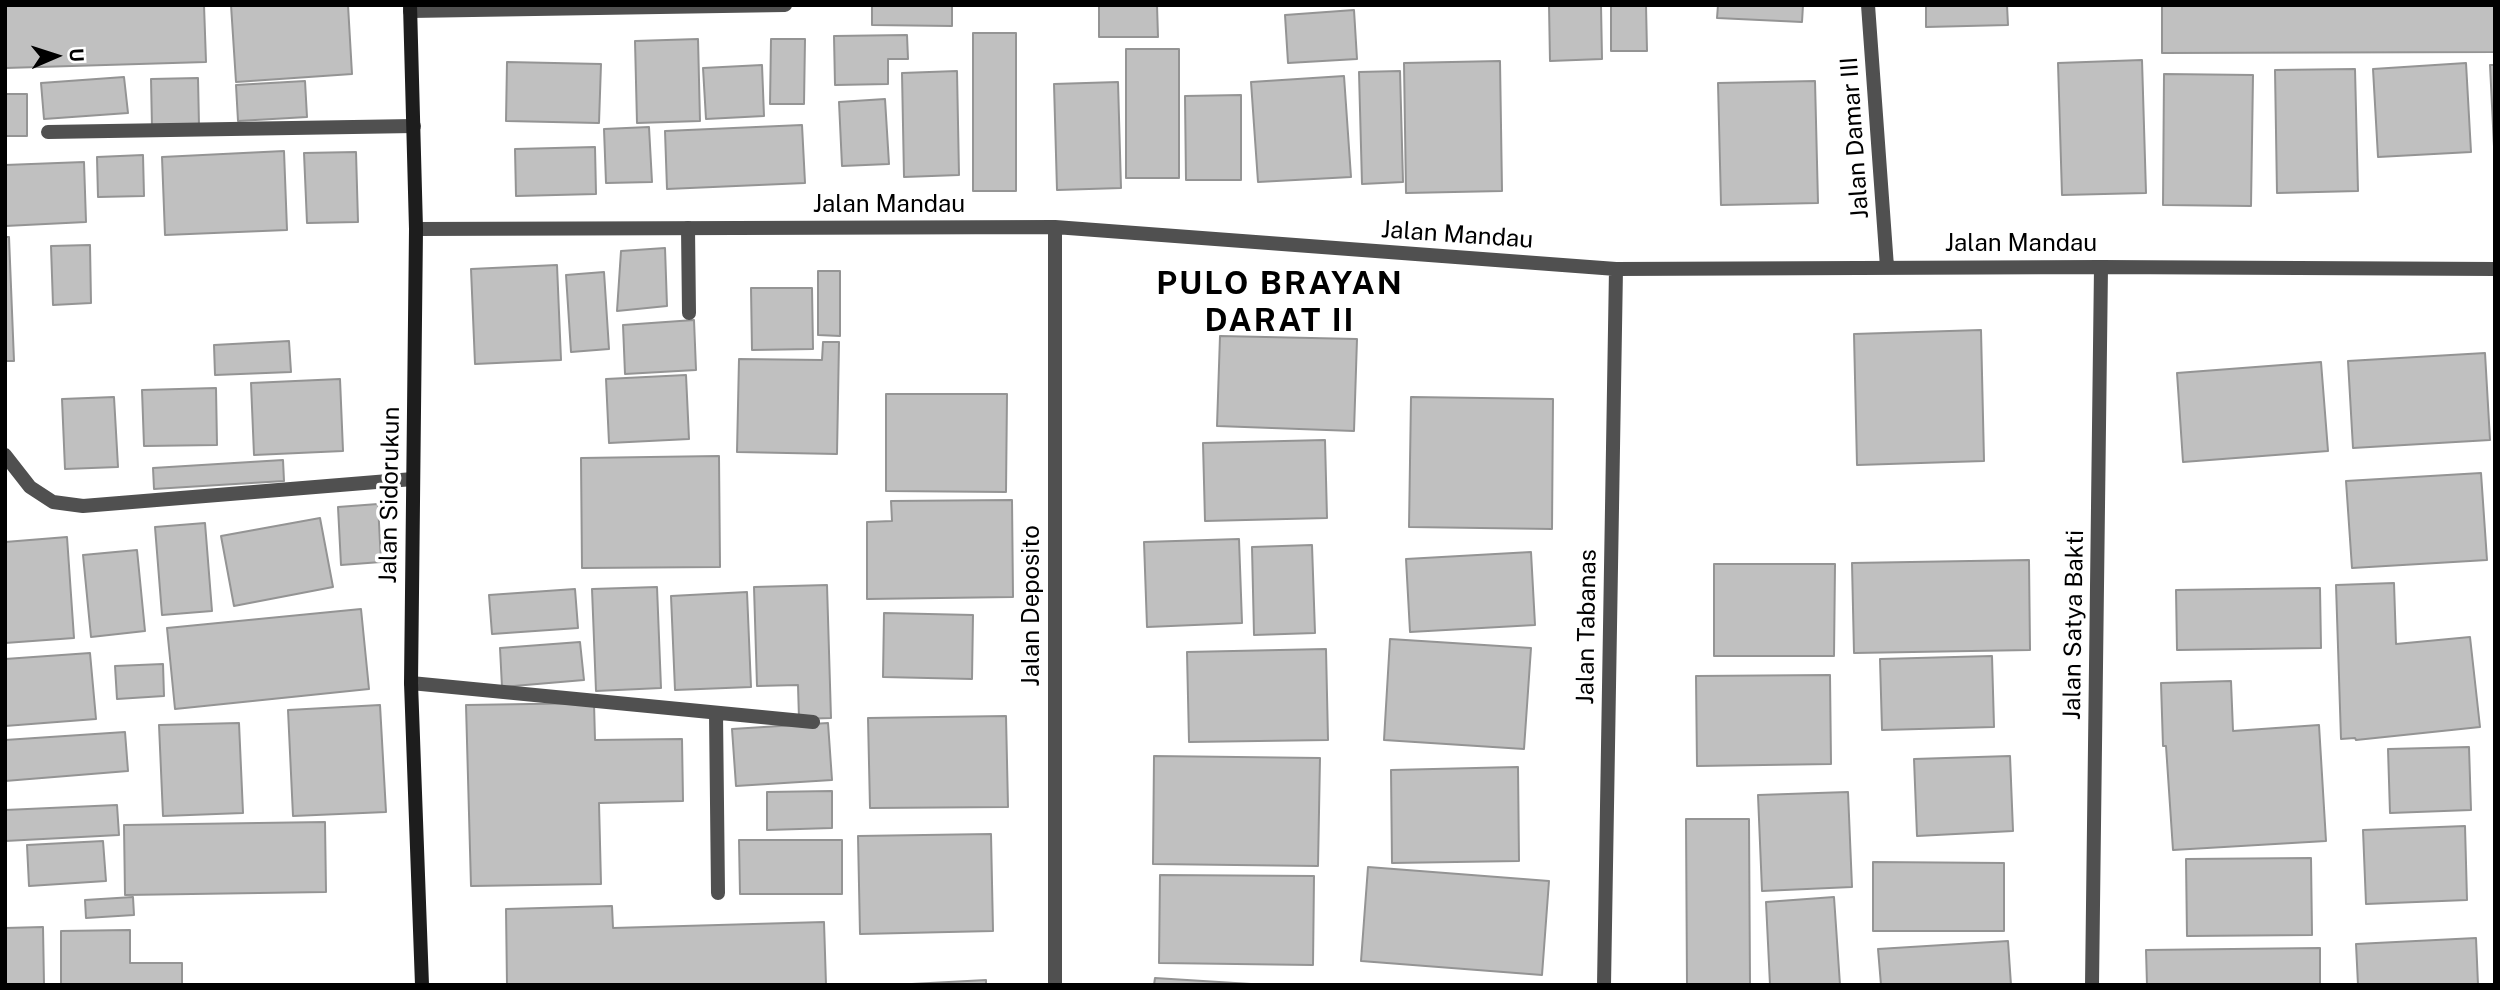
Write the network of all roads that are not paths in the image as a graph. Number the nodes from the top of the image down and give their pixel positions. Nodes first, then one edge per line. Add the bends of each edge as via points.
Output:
1 (785, 5) edge
2 (1868, 5) edge
3 (410, 8) edge
4 (414, 126) junction
5 (48, 132) dead end
6 (1055, 227) junction
7 (688, 228) junction
8 (416, 229) junction
9 (1887, 267) junction
10 (2101, 267) junction
11 (2495, 269) edge
12 (1616, 270) junction
13 (689, 313) dead end
14 (5, 454) edge
15 (413, 479) junction
16 (411, 683) junction
17 (716, 713) junction
18 (813, 722) dead end
19 (718, 893) dead end
20 (422, 985) edge
21 (1055, 985) edge
22 (1604, 985) edge
23 (2092, 985) edge

1 - 3 street
2 - 9 street, Jalan Damar III
3 - 4 street, Jalan Sidorukun
4 - 5 street
4 - 8 street, Jalan Sidorukun
6 - 7 street, Jalan Mandau
6 - 12 street, Jalan Mandau
6 - 21 street, Jalan Deposito
7 - 8 street, Jalan Mandau
7 - 13 street
8 - 15 street, Jalan Sidorukun
9 - 10 street, Jalan Mandau
9 - 12 street, Jalan Mandau
10 - 11 street, Jalan Mandau
10 - 23 street, Jalan Satya Bakti
12 - 22 street, Jalan Tabanas
14 - 15 street via 30,487 53,502 83,506
15 - 16 street, Jalan Sidorukun
16 - 17 street
16 - 20 street, Jalan Sidorukun
17 - 18 street
17 - 19 street

